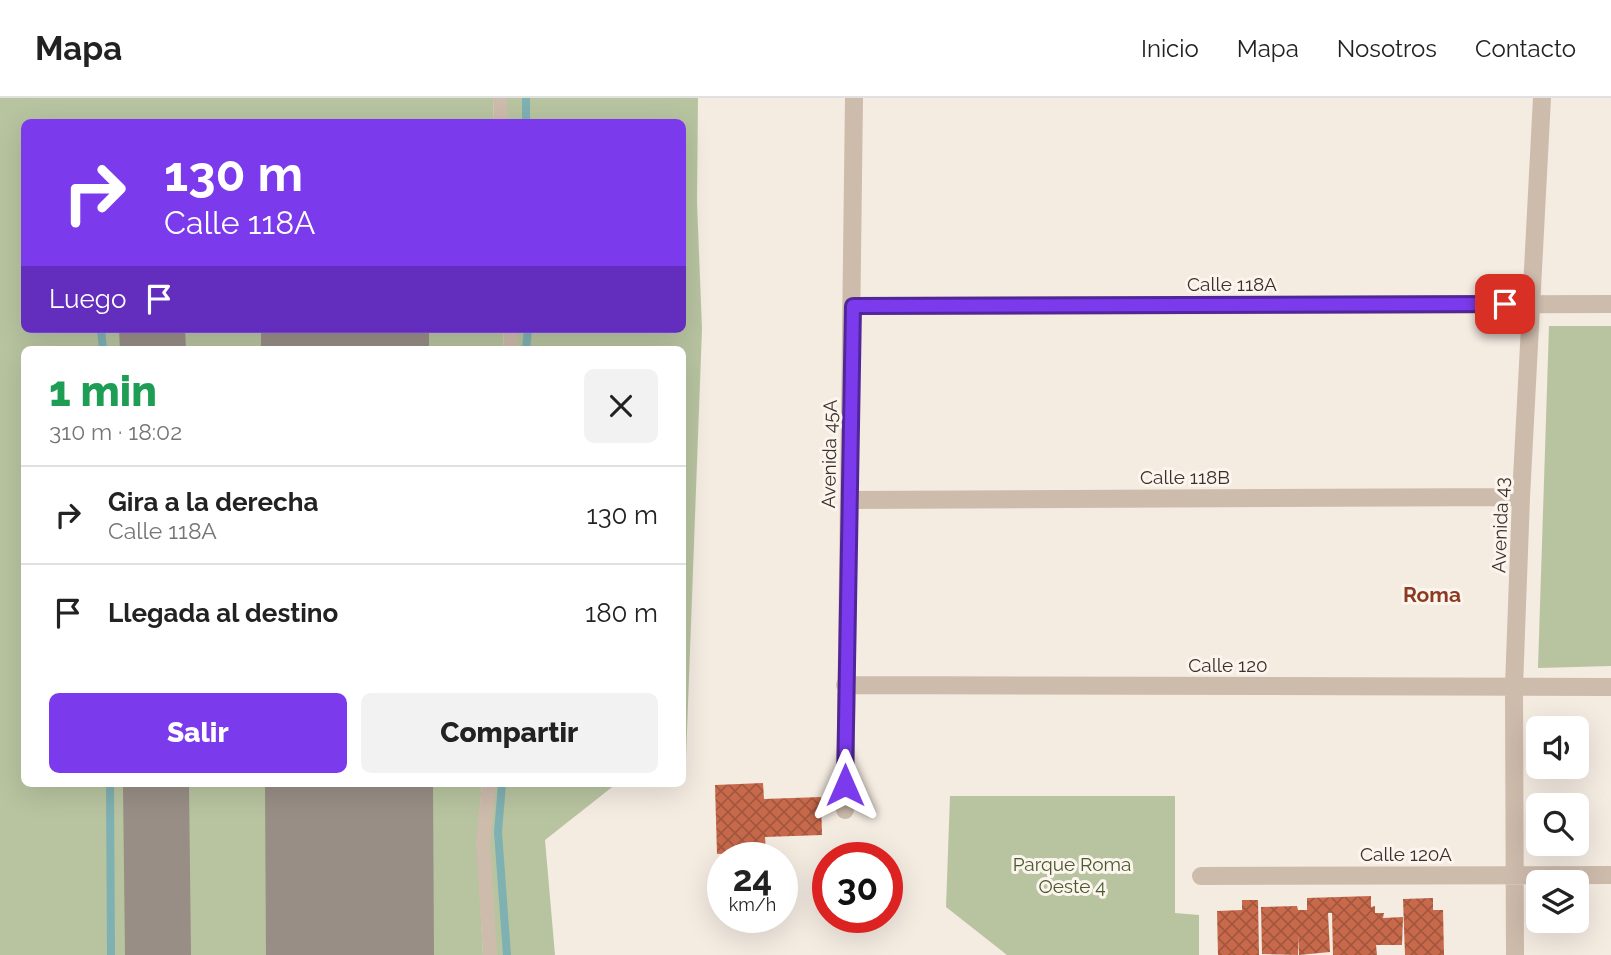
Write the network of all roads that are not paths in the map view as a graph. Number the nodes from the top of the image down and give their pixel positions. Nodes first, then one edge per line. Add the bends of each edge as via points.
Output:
1 (500, 98) edge
2 (854, 98) edge
3 (1542, 98) edge
4 (501, 119) edge
5 (1532, 304) junction
6 (1611, 304) edge
7 (853, 306) junction
8 (1521, 497) junction
9 (849, 500) junction
10 (845, 685) junction
11 (1514, 687) junction
12 (1611, 687) edge
13 (489, 787) edge
14 (845, 810) dead end
15 (1515, 875) junction
16 (1611, 875) edge
17 (1201, 876) dead end
18 (490, 955) edge
19 (1515, 955) edge

1 - 4 lane
2 - 7 street, Avenida 45A
3 - 5 street, Avenida 43
5 - 6 street, Calle 118A
5 - 7 street, Calle 118A
5 - 8 street, Avenida 43
7 - 9 street, Avenida 45A
8 - 9 street, Calle 118B
8 - 11 street, Avenida 43
9 - 10 street, Avenida 45A
10 - 11 street, Calle 120
10 - 14 street, Avenida 45A
11 - 12 street, Calle 120
11 - 15 street, Avenida 43
13 - 18 lane via 483,842
15 - 16 street, Calle 120A
15 - 17 street, Calle 120A
15 - 19 street, Avenida 43

